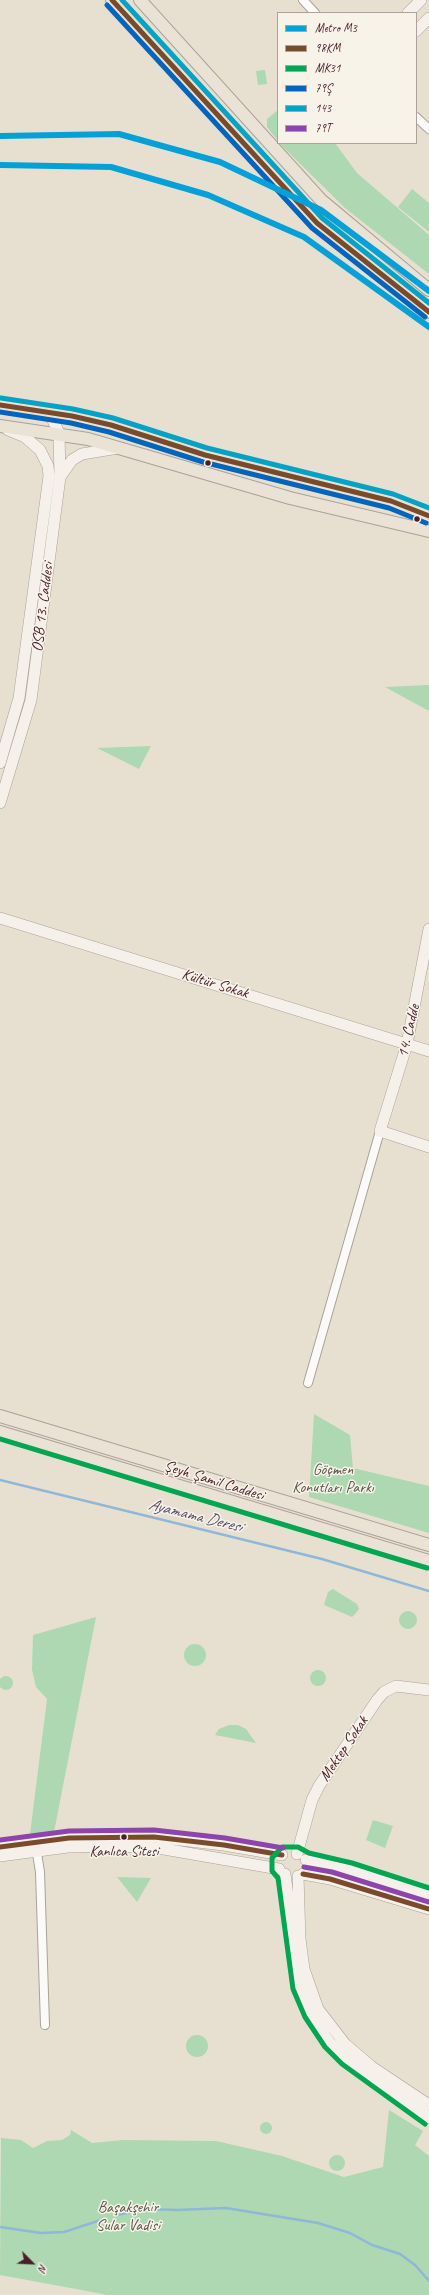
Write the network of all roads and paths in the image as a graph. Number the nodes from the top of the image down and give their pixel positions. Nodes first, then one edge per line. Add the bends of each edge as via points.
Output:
1 (112, 0) edge
2 (140, 0) edge
3 (303, 0) edge
4 (421, 0) edge
5 (314, 12) edge
6 (409, 12) edge
7 (429, 18) edge
8 (417, 30) edge
9 (417, 118) edge
10 (429, 129) edge
11 (429, 290) edge
12 (429, 312) edge
13 (0, 405) edge
14 (49, 412) junction
15 (0, 426) edge
16 (59, 433) junction
17 (120, 447) junction
18 (60, 477) junction
19 (429, 516) edge
20 (429, 531) edge
21 (12, 722) junction
22 (24, 723) junction
23 (8, 737) junction
24 (20, 738) junction
25 (0, 763) edge
26 (0, 803) edge
27 (0, 918) edge
28 (429, 929) edge
29 (407, 1044) junction
30 (429, 1051) edge
31 (380, 1131) junction
32 (429, 1147) edge
33 (308, 1383) dead end
34 (0, 1416) edge
35 (0, 1432) edge
36 (429, 1545) edge
37 (429, 1561) edge
38 (429, 1690) edge
39 (0, 1847) edge
40 (36, 1847) junction
41 (282, 1855) junction
42 (0, 1856) edge
43 (301, 1857) junction
44 (282, 1871) junction
45 (301, 1875) junction
46 (429, 1895) edge
47 (429, 1909) edge
48 (45, 2025) dead end
49 (429, 2105) edge
50 (429, 2118) edge

1 - 12 main road via 317,223
2 - 11 main road via 321,200
3 - 5 street
4 - 6 street
7 - 8 street
9 - 10 street
13 - 14 main road
14 - 16 street
14 - 19 main road via 111,425 205,455 391,501
15 - 16 main road
15 - 21 street via 16,432 34,444 44,457 49,476 19,698
16 - 17 main road
16 - 18 street
17 - 18 street, OSB 13. Caddesi via 82,454 72,460
17 - 20 main road via 290,498
18 - 22 street, OSB 13. Caddesi via 31,700
21 - 22 street
21 - 23 street
22 - 24 street, OSB 13. Caddesi
23 - 24 street
23 - 25 street
24 - 26 street, OSB 13. Caddesi
27 - 29 street, Kültür Sokak
28 - 29 street, 14. Cadde
29 - 30 street, Kültür Sokak
29 - 31 street, 14. Cadde
31 - 32 street
31 - 33 street
34 - 36 main road, Şeyh Şamil Caddesi
35 - 37 main road, Şeyh Şamil Caddesi
38 - 43 street, Mektep Sokak via 396,1686 384,1692 377,1700 315,1793 304,1825
39 - 40 street
40 - 41 street via 69,1838 154,1837
40 - 42 street
40 - 44 street via 127,1846 203,1855
40 - 48 street
41 - 43 street
41 - 44 street via 279,1859
43 - 45 street, Mektep Sokak via 306,1868
43 - 46 street
44 - 45 street
44 - 50 street via 297,1974 304,2000 315,2021 330,2043 346,2059
45 - 47 street via 330,1879
45 - 49 street, Mektep Sokak via 300,1939 304,1969 318,2009 344,2044 372,2067

